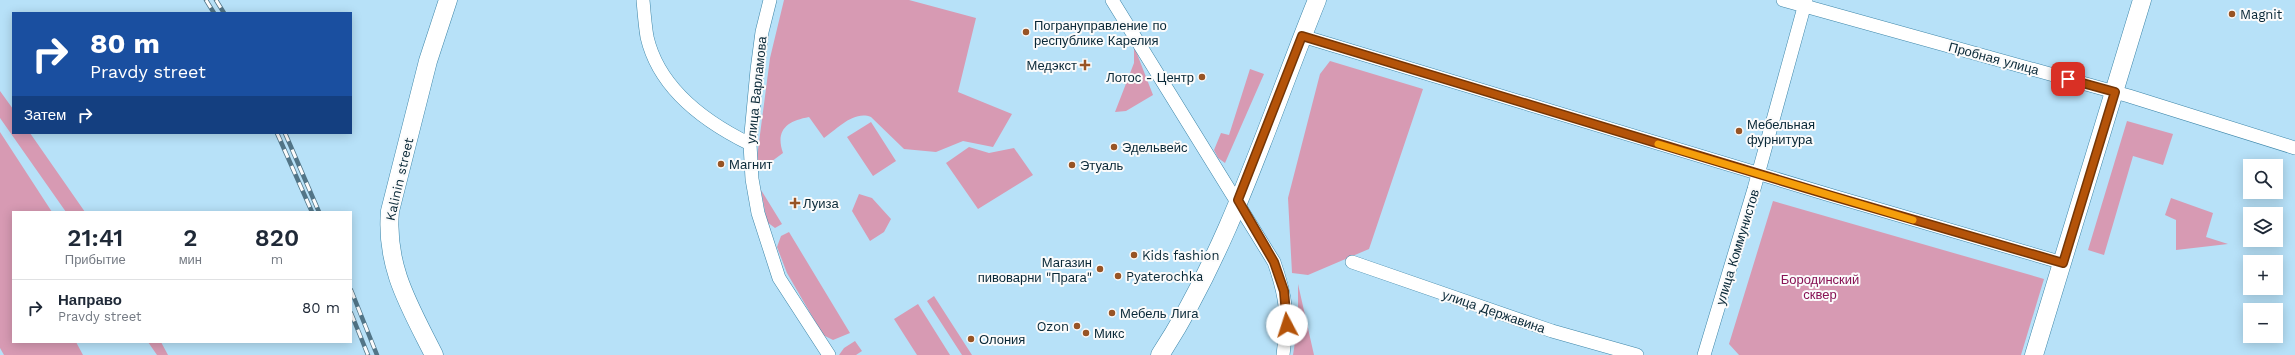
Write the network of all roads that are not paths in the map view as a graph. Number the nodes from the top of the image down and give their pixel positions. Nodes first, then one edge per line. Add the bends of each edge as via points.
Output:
1 (448, 0) edge
2 (643, 0) edge
3 (770, 0) edge
4 (1112, 0) edge
5 (1317, 0) edge
6 (1783, 0) edge
7 (2142, 0) edge
8 (1805, 3) edge
9 (1302, 36) junction
10 (2115, 92) junction
11 (750, 144) junction
12 (2295, 148) edge
13 (1759, 174) junction
14 (1238, 200) junction
15 (1352, 262) dead end
16 (2063, 263) junction
17 (434, 355) edge
18 (829, 355) edge
19 (1160, 355) edge
20 (1283, 355) edge
21 (1637, 355) edge
22 (1704, 355) edge
23 (2034, 355) edge

1 - 17 main road, Kalinin street via 428,61 390,211 388,230 394,266 401,288
2 - 11 street via 647,37 661,72 695,111 711,124
3 - 11 street, улица Варламова via 762,32
4 - 14 street via 1204,150
5 - 9 main road
6 - 8 street, Пробная улица
7 - 10 main road
8 - 10 street, Пробная улица
8 - 13 street, улица Коммунистов
9 - 13 street
9 - 14 main road
10 - 12 street, Пробная улица
10 - 16 main road
11 - 18 street, улица Варламова via 752,179 758,213 779,278
13 - 16 street
13 - 22 street, улица Коммунистов
14 - 19 main road via 1187,311
14 - 20 street via 1274,262 1284,291 1287,325
15 - 21 street, улица Державина via 1552,331
16 - 23 main road

